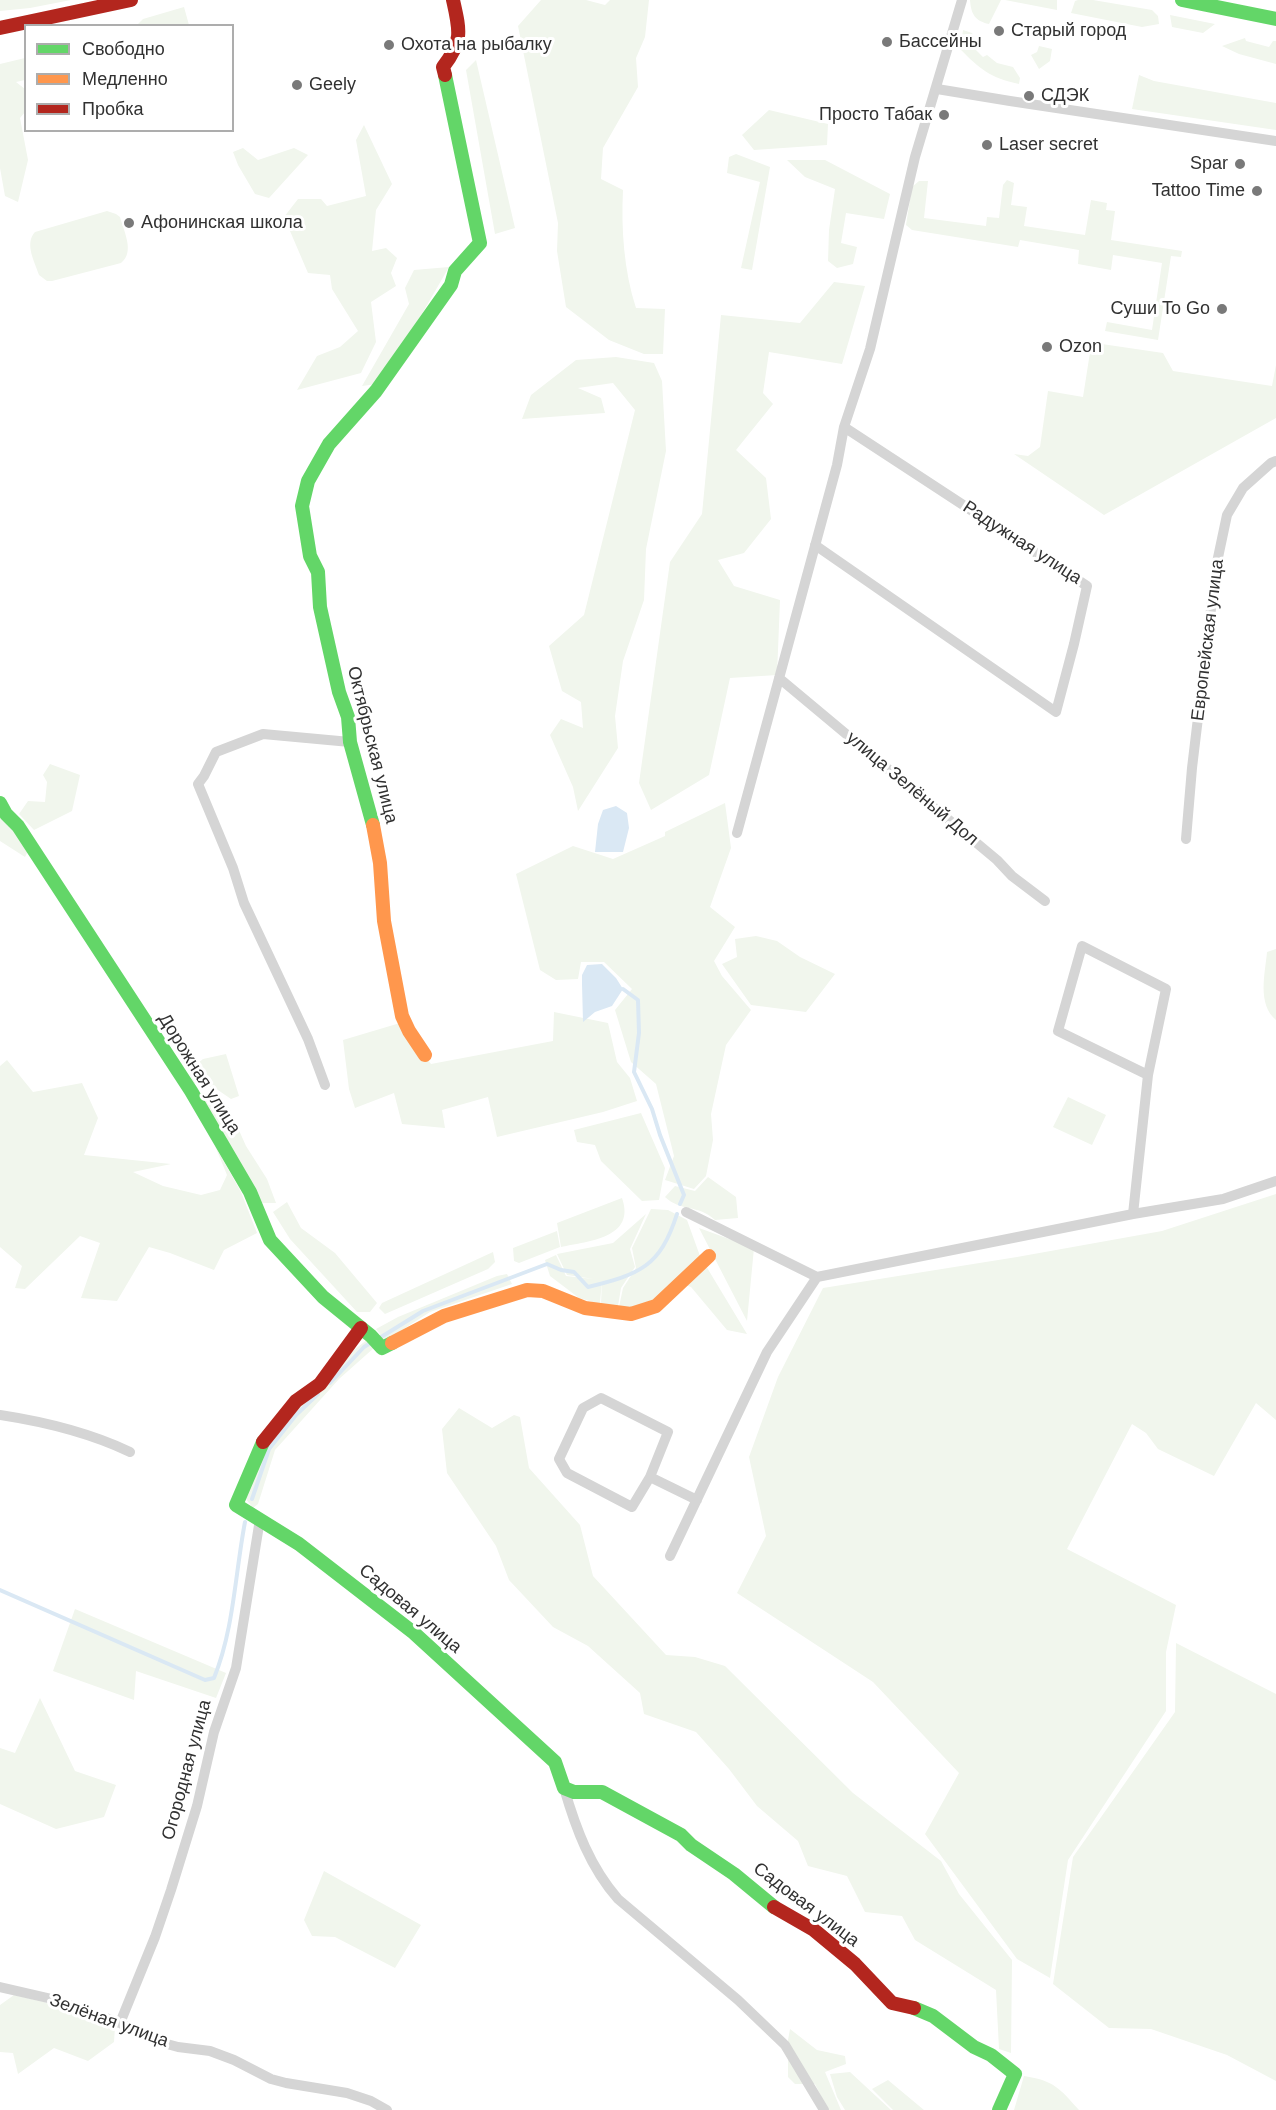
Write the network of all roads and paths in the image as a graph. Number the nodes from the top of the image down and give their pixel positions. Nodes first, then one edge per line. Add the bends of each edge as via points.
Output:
1 (131, 0) edge
2 (453, 0) edge
3 (962, 0) edge
4 (1182, 0) edge
5 (1276, 19) edge
6 (0, 28) edge
7 (937, 88) junction
8 (1276, 141) edge
9 (844, 426) junction
10 (1276, 461) edge
11 (815, 545) junction
12 (779, 678) junction
13 (350, 742) junction
14 (0, 803) edge
15 (736, 833) dead end
16 (1186, 839) dead end
17 (1045, 901) dead end
18 (425, 1056) dead end
19 (1148, 1075) junction
20 (325, 1085) dead end
21 (1276, 1181) edge
22 (686, 1212) dead end
23 (1133, 1214) junction
24 (709, 1256) dead end
25 (817, 1277) junction
26 (373, 1339) junction
27 (0, 1414) edge
28 (130, 1452) dead end
29 (650, 1477) junction
30 (697, 1500) junction
31 (260, 1519) junction
32 (670, 1557) dead end
33 (564, 1788) junction
34 (0, 1987) edge
35 (120, 2024) junction
36 (387, 2110) edge
37 (824, 2110) edge
38 (999, 2110) edge

1 - 6 street
2 - 13 street, Октябрьская улица via 460,41 443,67 480,243 455,271 451,285 376,391 329,444 308,482 302,506 310,556 318,572 320,607 348,717
3 - 7 street
4 - 5 street
7 - 8 street
7 - 9 street via 915,158 869,354
9 - 11 street
9 - 11 street, Радужная улица via 1087,586 1056,712
10 - 16 street, Европейская улица via 1243,488 1227,515 1216,567
11 - 12 street
12 - 15 street
12 - 17 street, улица Зелёный Дол
13 - 18 street, Октябрьская улица via 372,819 384,921 402,1016
13 - 20 street via 263,734 216,752 198,784 244,903 308,1039
14 - 26 street, Дорожная улица via 191,1091 250,1192 270,1240 323,1297
19 - 19 street via 1166,989 1082,946 1058,1031
19 - 23 street
21 - 23 street via 1223,1199
22 - 25 street
23 - 25 street
24 - 26 street via 656,1306 631,1314 585,1308 543,1291 527,1290
25 - 30 street via 767,1352
26 - 31 street, Садовая улица via 296,1401 261,1444 236,1505
27 - 28 street via 99,1438
29 - 29 street via 632,1507 567,1473 559,1459 583,1408 601,1398 668,1431
29 - 30 street
30 - 32 street
31 - 33 street, Садовая улица via 299,1544 414,1633 555,1762
31 - 35 street, Огородная улица via 236,1668 213,1732 197,1806 171,1890
33 - 37 street, Садовая улица via 580,1838 608,1887 785,2045
33 - 38 street, Садовая улица via 602,1792 681,1835 777,1909 814,1930 855,1964 892,2003 933,2016 991,2055 1015,2074
34 - 35 street, Зелёная улица via 52,1999
35 - 36 street, Зелёная улица via 156,2041 210,2051 271,2079 347,2093

